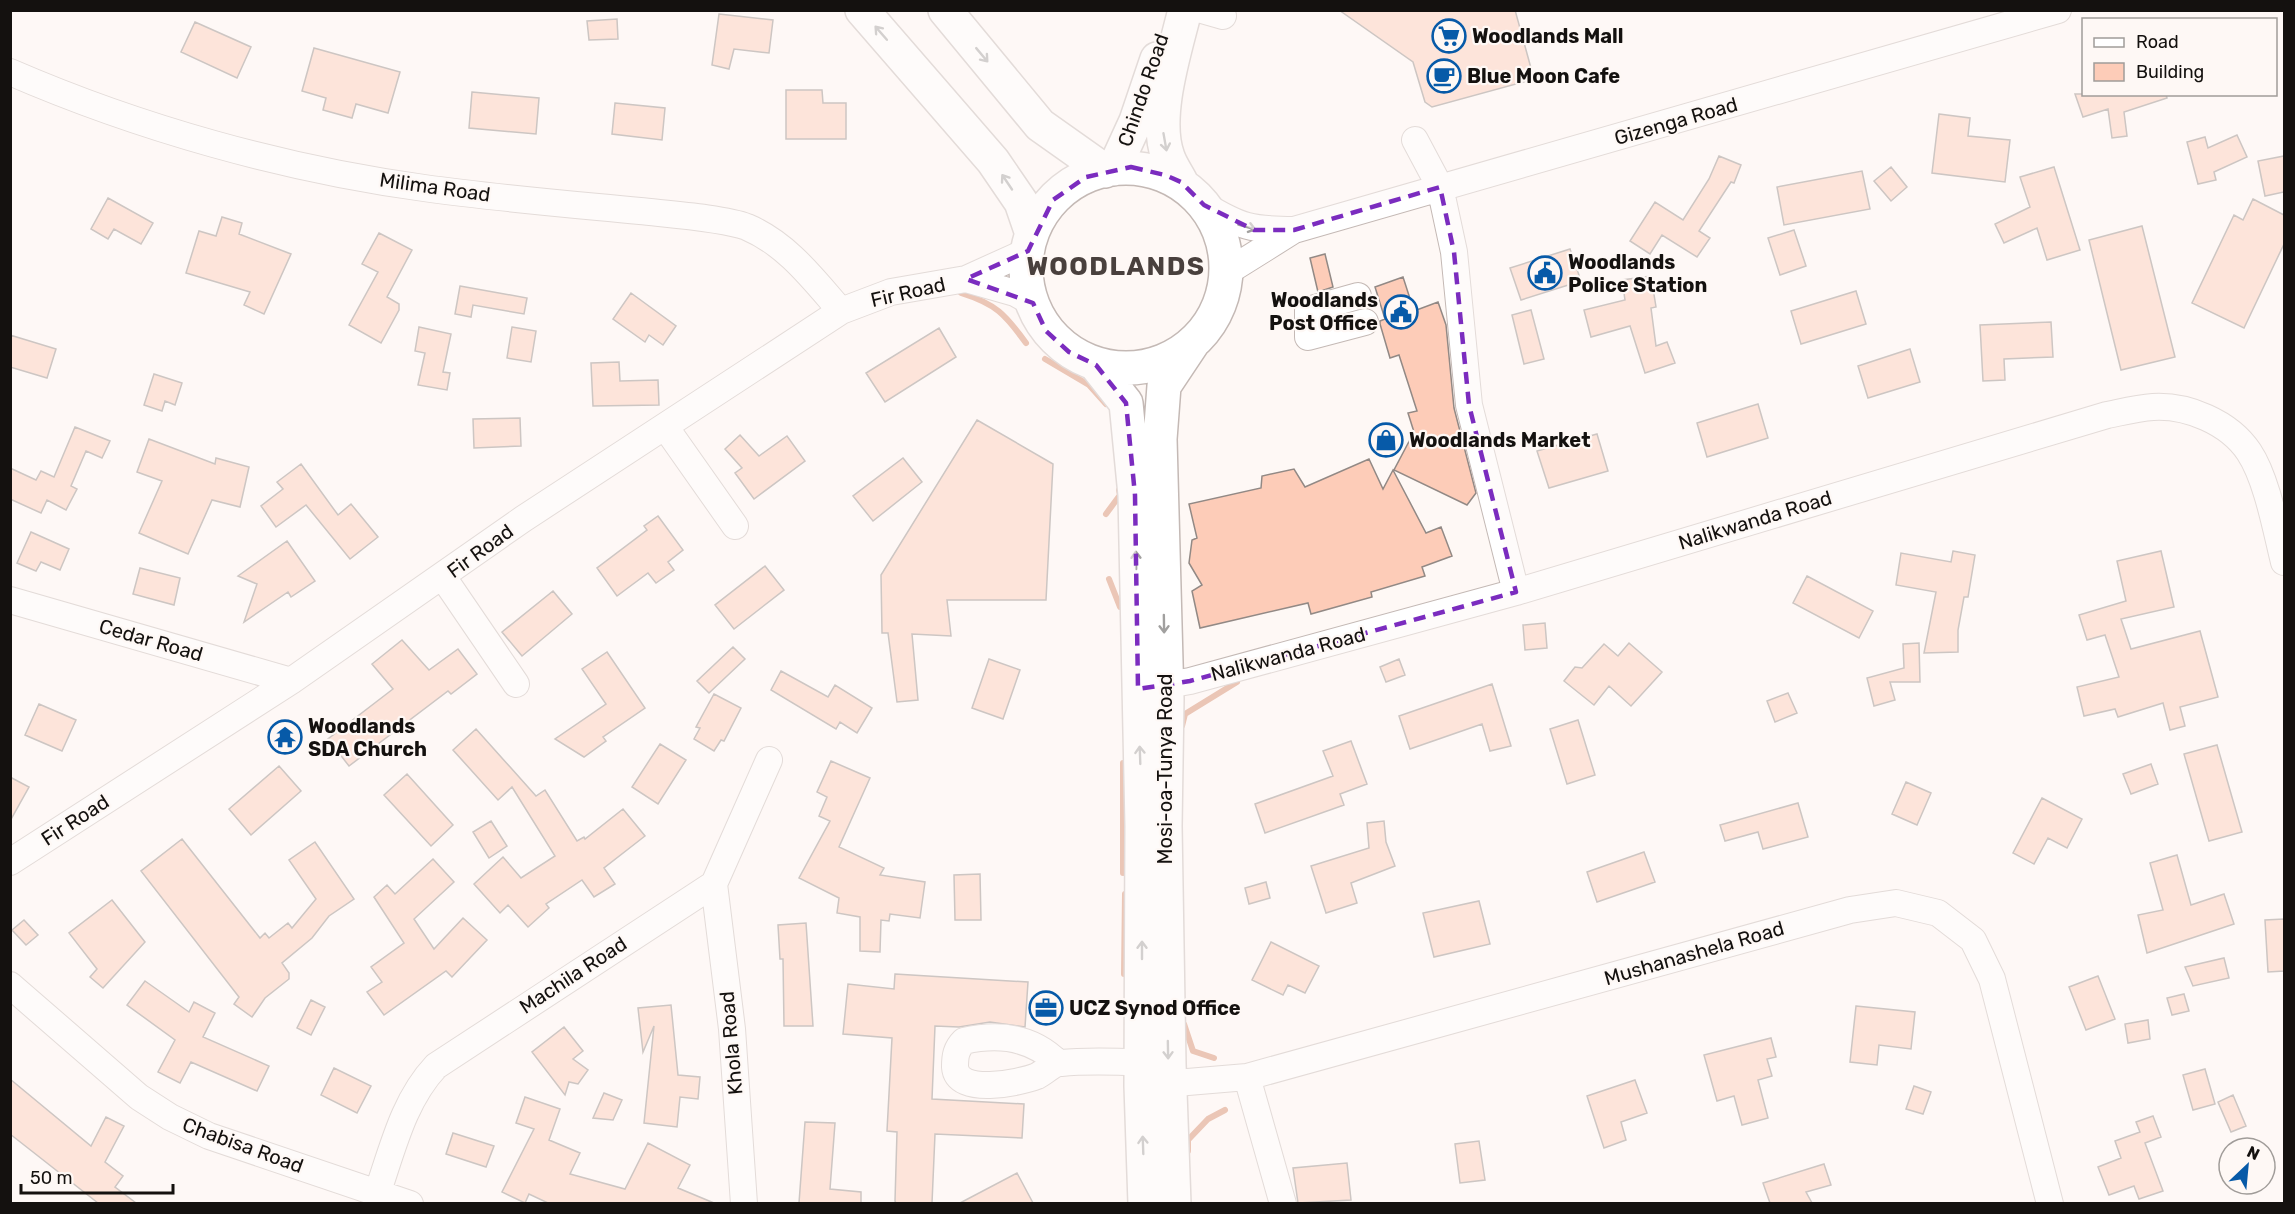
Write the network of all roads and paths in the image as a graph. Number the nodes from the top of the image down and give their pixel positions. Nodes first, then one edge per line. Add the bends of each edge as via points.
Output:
1 (862, 10) edge
2 (945, 10) edge
3 (1169, 10) edge
4 (1185, 10) edge
5 (2058, 10) edge
6 (10, 72) edge
7 (1415, 140) dead end
8 (1109, 170) junction
9 (1181, 182) junction
10 (1440, 187) junction
11 (1204, 205) junction
12 (1294, 230) junction
13 (1030, 242) junction
14 (1227, 272) junction
15 (966, 279) junction
16 (1358, 296) dead end
17 (1033, 303) junction
18 (841, 311) junction
19 (1365, 322) dead end
20 (1192, 344) junction
21 (1096, 365) junction
22 (666, 428) junction
23 (735, 526) dead end
24 (2284, 562) edge
25 (444, 577) junction
26 (1516, 592) junction
27 (10, 600) edge
28 (291, 681) junction
29 (516, 684) dead end
30 (1152, 687) junction
31 (769, 760) dead end
32 (10, 862) edge
33 (714, 884) junction
34 (10, 986) edge
35 (1058, 1063) dead end
36 (1247, 1077) junction
37 (1150, 1078) junction
38 (378, 1191) junction
39 (410, 1203) edge
40 (744, 1203) edge
41 (1144, 1203) edge
42 (1174, 1203) edge
43 (1282, 1203) edge
44 (2050, 1203) edge

13 -> 1 main road via 1021,202 993,161
2 -> 8 main road via 1040,124
3 - 8 main road, Chindo Road via 1136,121
4 -> 9 main road, Chindo Road via 1162,128 1167,156
5 - 10 street, Gizenga Road
6 - 18 street, Milima Road via 117,113 304,166 423,188 745,226 772,239
7 - 10 street
8 - 9 main road via 1148,170
8 - 13 main road via 1068,187 1041,216
9 - 11 main road
10 - 12 street, Gizenga Road
10 - 26 street via 1454,252 1469,405
11 -> 12 street, Gizenga Road via 1254,230
11 - 14 main road via 1225,248
12 - 14 street, Gizenga Road
13 - 15 street, Fir Road
13 - 17 main road via 1027,277
14 - 20 main road via 1215,310
15 - 17 street, Fir Road via 1015,293
15 - 18 street, Fir Road via 891,292
16 - 19 street via 1308,310 1308,337
17 - 21 main road via 1047,331 1069,352
18 - 22 street, Fir Road
20 - 21 main road via 1156,364 1136,369
20 -> 30 main road, Mosi-oa-Tunya Road via 1164,386 1162,399
30 -> 21 main road, Mosi-oa-Tunya Road via 1124,400
22 - 23 street
22 - 25 street, Fir Road via 523,519
24 - 26 street, Nalikwanda Road via 2268,498 2249,452 2226,430 2198,412 2154,406 2107,415
25 - 28 street, Fir Road
25 - 29 street
26 - 30 street, Nalikwanda Road
27 - 28 street, Cedar Road
28 - 32 street, Fir Road
30 - 37 main road, Mosi-oa-Tunya Road via 1164,826
31 - 33 street
33 - 38 street, Machila Road via 436,1066 419,1085 408,1106
33 - 40 street, Khola Road via 732,1029
34 - 38 street, Chabisa Road via 170,1118 209,1136
35 - 37 street, Mushanashela Road
36 - 37 street, Mushanashela Road
36 - 43 street
36 - 44 street, Mushanashela Road via 1850,910 1896,903 1938,913 1972,940 1983,960 1992,979
41 -> 37 main road, Mosi-oa-Tunya Road
37 - 42 main road, Mosi-oa-Tunya Road
38 - 39 street, Chabisa Road

